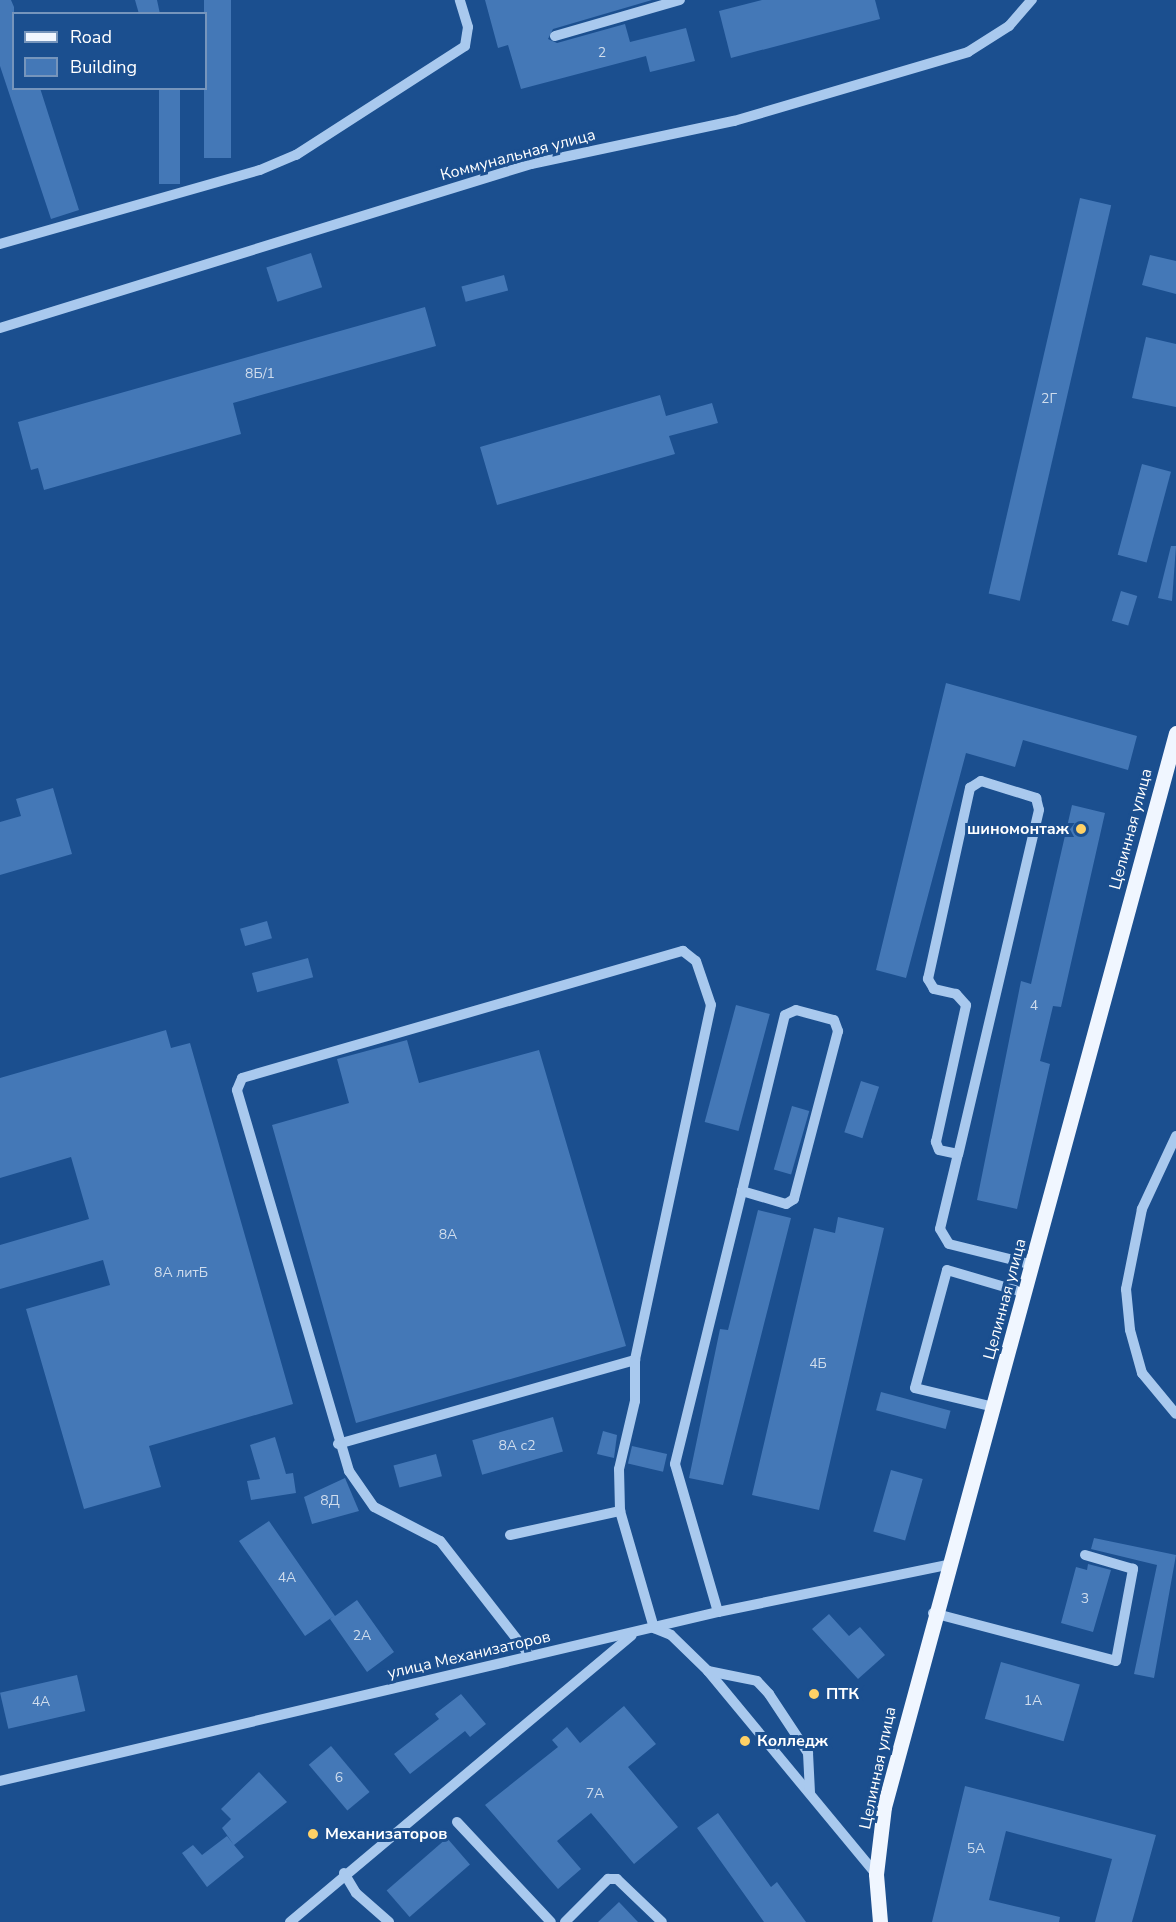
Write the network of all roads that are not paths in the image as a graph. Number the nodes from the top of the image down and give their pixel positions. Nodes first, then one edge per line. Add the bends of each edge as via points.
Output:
1 (460, 0) edge
2 (680, 0) edge
3 (1032, 0) edge
4 (555, 36) dead end
5 (0, 244) edge
6 (0, 328) edge
7 (1176, 734) edge
8 (1176, 1136) edge
9 (958, 1154) junction
10 (742, 1191) junction
11 (1033, 1264) junction
12 (1025, 1293) junction
13 (635, 1360) junction
14 (994, 1407) junction
15 (1176, 1414) edge
16 (338, 1444) junction
17 (620, 1511) junction
18 (510, 1534) dead end
19 (1085, 1555) dead end
20 (946, 1565) junction
21 (718, 1612) junction
22 (933, 1613) junction
23 (654, 1628) junction
24 (635, 1632) junction
25 (530, 1656) junction
26 (708, 1671) junction
27 (0, 1781) edge
28 (810, 1793) junction
29 (457, 1822) dead end
30 (344, 1874) junction
31 (876, 1874) junction
32 (290, 1922) edge
33 (388, 1922) edge
34 (551, 1922) edge
35 (565, 1922) edge
36 (662, 1922) edge
37 (880, 1922) edge

1 - 5 street via 469,38 465,46 296,155 260,170
2 - 4 street
3 - 6 street, Коммунальная улица via 1009,26 968,52 734,121 531,164
7 - 11 main road, Целинная улица
8 - 15 street via 1142,1209 1126,1289 1130,1330 1142,1373
9 - 9 street via 1039,810 1036,798 981,781 970,788 928,979 934,989 956,994 966,1005 936,1142 939,1150
9 - 11 street via 942,1237 949,1244
10 - 10 street via 785,1016 796,1010 834,1020 838,1031 794,1199 786,1204
10 - 21 street via 675,1464
11 - 12 main road, Целинная улица
12 - 14 main road, Целинная улица
12 - 14 street via 946,1270 915,1388
13 - 16 street
13 - 16 street via 711,1005 696,961 683,951 242,1078 237,1090
13 - 17 street via 635,1401 619,1469
14 - 20 main road, Целинная улица
16 - 25 street via 349,1471 374,1507 440,1541
17 - 18 street
17 - 23 street
19 - 22 street via 1133,1569 1116,1661
20 - 21 street, улица Механизаторов
20 - 22 main road, Целинная улица
21 - 23 street, улица Механизаторов
22 - 31 main road, Целинная улица via 884,1807
23 - 24 street, улица Механизаторов
23 - 26 street via 670,1635
24 - 25 street, улица Механизаторов
24 - 30 street
25 - 27 street, улица Механизаторов
26 - 28 street
26 - 28 street via 757,1681 769,1694 808,1753
28 - 31 street
29 - 34 street
30 - 32 street
30 - 33 street via 356,1893
31 - 37 main road, Целинная улица
35 - 36 street via 608,1879 617,1879

